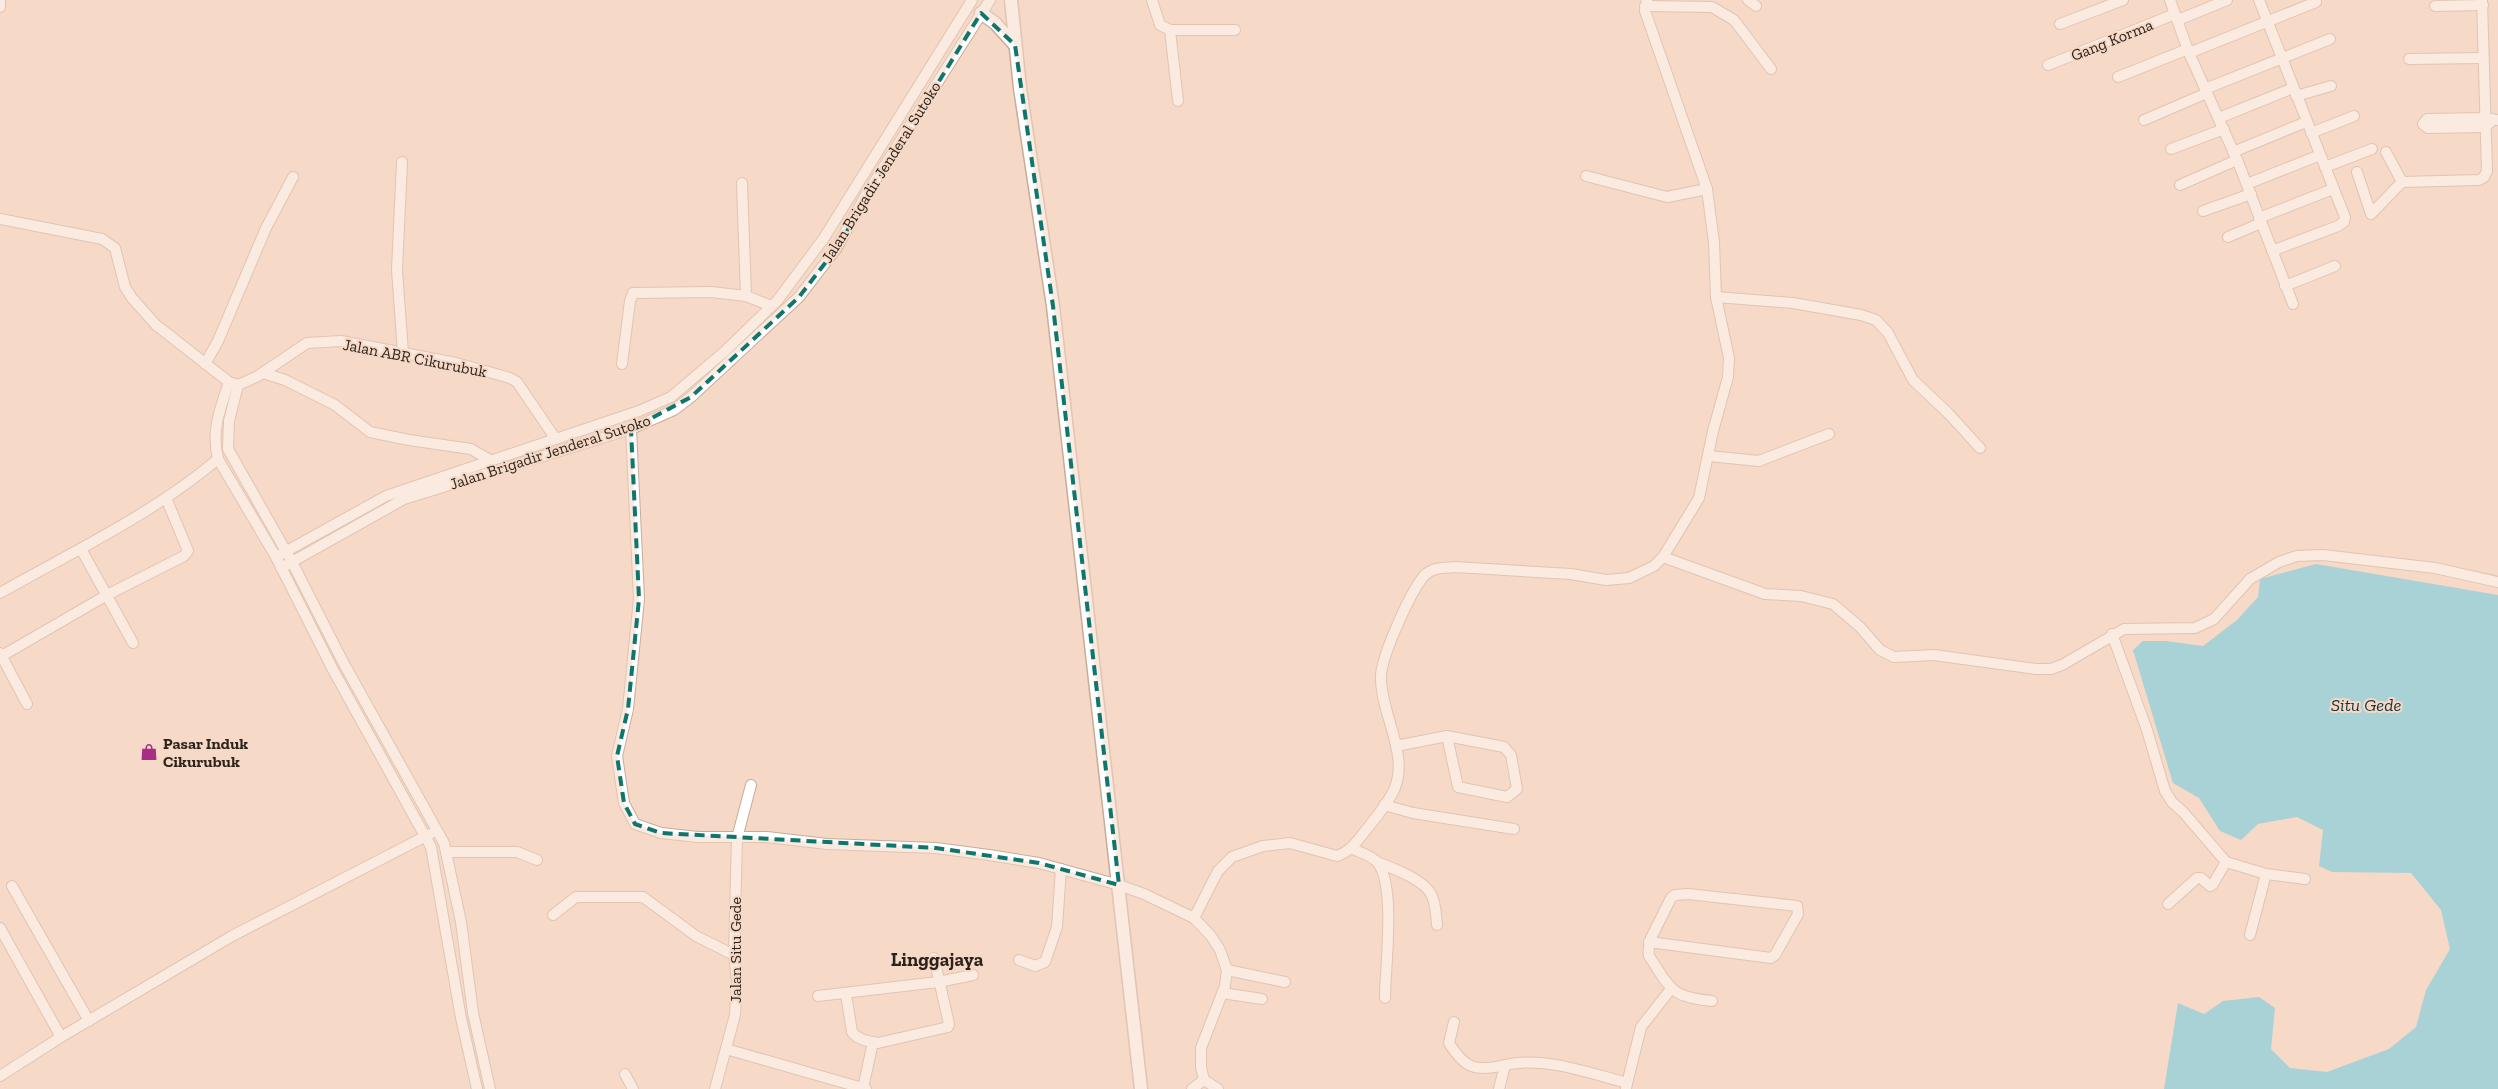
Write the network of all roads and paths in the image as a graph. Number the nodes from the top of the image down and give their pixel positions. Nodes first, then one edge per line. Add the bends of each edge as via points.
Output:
1 (0, 0) edge
2 (972, 0) edge
3 (990, 0) edge
4 (1152, 0) edge
5 (2123, 0) edge
6 (2170, 0) edge
7 (2226, 0) edge
8 (2259, 0) edge
9 (2316, 2) dead end
10 (1014, 3) edge
11 (1646, 3) edge
12 (2482, 3) edge
13 (2435, 6) dead end
14 (0, 7) edge
15 (982, 13) junction
16 (2176, 17) junction
17 (2268, 22) junction
18 (2060, 24) dead end
19 (1170, 30) junction
20 (1235, 30) dead end
21 (2330, 39) dead end
22 (1015, 46) junction
23 (2188, 51) junction
24 (2483, 58) junction
25 (2282, 59) junction
26 (2409, 59) dead end
27 (2048, 65) dead end
28 (1772, 69) dead end
29 (2118, 77) dead end
30 (2331, 86) dead end
31 (2206, 91) junction
32 (2294, 92) junction
33 (1178, 101) dead end
34 (2354, 116) dead end
35 (2219, 118) junction
36 (2144, 120) dead end
37 (2490, 121) edge
38 (2306, 122) junction
39 (2224, 129) junction
40 (2311, 134) junction
41 (2171, 149) dead end
42 (2372, 149) dead end
43 (2386, 152) dead end
44 (2320, 155) junction
45 (2235, 156) junction
46 (402, 162) dead end
47 (2325, 167) junction
48 (2357, 172) dead end
49 (1586, 176) dead end
50 (294, 177) dead end
51 (2402, 182) junction
52 (742, 183) dead end
53 (2180, 185) dead end
54 (1707, 189) junction
55 (2249, 189) junction
56 (2334, 189) junction
57 (2203, 212) dead end
58 (0, 219) edge
59 (2260, 220) junction
60 (2228, 237) dead end
61 (824, 238) junction
62 (836, 249) junction
63 (2272, 251) junction
64 (2335, 266) dead end
65 (2285, 286) junction
66 (746, 296) junction
67 (1716, 297) junction
68 (2293, 304) dead end
69 (771, 306) junction
70 (724, 352) junction
71 (403, 353) junction
72 (731, 360) junction
73 (205, 364) junction
74 (622, 364) dead end
75 (263, 372) junction
76 (234, 384) junction
77 (631, 429) junction
78 (1829, 434) dead end
79 (555, 438) junction
80 (1980, 448) dead end
81 (504, 456) junction
82 (1709, 456) junction
83 (218, 459) junction
84 (490, 460) junction
85 (507, 466) junction
86 (166, 498) junction
87 (81, 549) junction
88 (285, 550) junction
89 (276, 557) junction
90 (1662, 557) junction
91 (292, 562) junction
92 (281, 568) junction
93 (2498, 582) edge
94 (0, 593) edge
95 (107, 595) junction
96 (2112, 634) junction
97 (133, 643) dead end
98 (1, 655) edge
99 (27, 704) dead end
100 (1447, 736) junction
101 (1396, 746) junction
102 (751, 785) dead end
103 (1384, 805) junction
104 (1514, 829) dead end
105 (437, 830) junction
106 (424, 837) junction
107 (737, 838) junction
108 (1351, 848) junction
109 (446, 852) junction
110 (537, 860) dead end
111 (1377, 862) junction
112 (2226, 862) junction
113 (1062, 869) junction
114 (2266, 874) junction
115 (2305, 878) dead end
116 (1119, 885) junction
117 (12, 886) dead end
118 (2168, 904) dead end
119 (553, 915) dead end
120 (1194, 918) junction
121 (1437, 925) dead end
122 (0, 928) edge
123 (2250, 935) dead end
124 (1650, 942) junction
125 (734, 955) junction
126 (934, 958) dead end
127 (1019, 960) dead end
128 (1227, 970) junction
129 (973, 974) dead end
130 (938, 982) junction
131 (1285, 982) dead end
132 (1671, 989) junction
133 (846, 994) junction
134 (1222, 994) junction
135 (818, 996) dead end
136 (1385, 998) dead end
137 (1262, 999) dead end
138 (1712, 1001) dead end
139 (89, 1022) junction
140 (1454, 1022) dead end
141 (61, 1037) junction
142 (876, 1043) junction
143 (726, 1049) junction
144 (1505, 1065) junction
145 (625, 1074) dead end
146 (0, 1076) edge
147 (1204, 1080) junction
148 (1626, 1086) edge
149 (477, 1089) edge
150 (490, 1089) edge
151 (633, 1089) edge
152 (714, 1089) edge
153 (866, 1089) edge
154 (1141, 1089) edge
155 (1192, 1089) edge
156 (1218, 1089) edge
157 (1499, 1089) edge

1 - 14 street
2 - 61 street
3 - 15 street, Jalan Brigadir Jenderal Sutoko
4 - 19 street via 1160,25
5 - 18 street
6 - 16 street
7 - 16 street, Gang Korma
8 - 17 street
9 - 17 street
10 - 22 main road
11 - 28 street via 1712,7 1734,20
11 - 54 street
12 - 13 street
12 - 24 street
15 - 22 main road
15 - 62 street, Jalan Brigadir Jenderal Sutoko via 866,195
16 - 23 street
16 - 27 street, Gang Korma
17 - 23 street
17 - 25 street
19 - 20 street
19 - 33 street
21 - 25 street
22 - 116 main road via 1053,306
23 - 29 street
23 - 31 street
24 - 26 street
24 - 37 street
25 - 31 street
25 - 32 street
30 - 32 street
31 - 35 street
31 - 36 street
32 - 35 street
32 - 38 street
34 - 40 street
35 - 39 street
37 - 37 street via 2428,128 2423,124 2427,119
37 - 51 street via 2484,177 2479,180
38 - 40 street
38 - 45 street
39 - 41 street
39 - 45 street
40 - 44 street
42 - 47 street
43 - 51 street
44 - 47 street
44 - 55 street
45 - 53 street
45 - 55 street
46 - 71 street via 397,270
47 - 56 street
48 - 51 street via 2371,214
49 - 54 street via 1667,197
50 - 73 street via 266,228
52 - 66 street
54 - 67 street via 1714,242
55 - 57 street
55 - 59 street
56 - 59 street
56 - 63 street via 2344,222
58 - 73 street via 102,240 116,248 125,287 132,298 156,325
59 - 60 street
59 - 63 street
61 - 62 street
61 - 69 street
62 - 72 street, Jalan Brigadir Jenderal Sutoko via 799,297
63 - 65 street
64 - 65 street
65 - 68 street
66 - 69 street
66 - 74 street via 711,292 633,293
67 - 80 street via 1792,303 1876,320 1888,333 1913,380
67 - 82 street via 1729,368
69 - 70 street
70 - 72 street
70 - 79 street via 671,397 639,411
71 - 75 street, Jalan ABR Cikurubuk via 341,341 307,343
71 - 79 street, Jalan ABR Cikurubuk via 510,378
72 - 77 street, Jalan Brigadir Jenderal Sutoko via 674,410
73 - 76 street
75 - 76 street, Jalan ABR Cikurubuk
75 - 84 street via 335,405 370,432 471,449
76 - 83 street via 217,420 215,446
76 - 88 street via 226,440 228,449
77 - 85 street, Jalan Brigadir Jenderal Sutoko
77 - 107 street via 640,599 628,709 617,756 624,803 635,824 647,829 698,837
78 - 82 street via 1759,461
79 - 81 street
81 - 84 street
81 - 85 street
82 - 90 street via 1700,498
83 - 86 street
83 - 89 street
84 - 88 street via 386,496
85 - 91 street, Jalan Brigadir Jenderal Sutoko via 404,499
86 - 87 street
86 - 95 street via 187,553
87 - 94 street
87 - 95 street
88 - 89 street
88 - 91 street
89 - 92 street
90 - 96 street via 1765,594 1801,596 1834,604 1880,650 1894,657 1934,655 2011,667 2051,669
90 - 101 street via 1654,566 1629,578 1606,580 1571,574 1455,567 1437,568 1427,573 1408,600 1380,676 1385,712
91 - 92 street, Jalan Brigadir Jenderal Sutoko
91 - 105 street via 343,662
92 - 106 street
93 - 96 street via 2435,568 2323,555 2297,556 2250,578 2214,619 2195,628 2135,627
95 - 97 street
95 - 98 street
96 - 112 street via 2165,791
98 - 99 street
100 - 100 street via 1504,746 1510,754 1515,793 1507,797 1458,787
100 - 101 street
101 - 103 street via 1397,780
102 - 107 street, Jalan Situ Gede
103 - 104 street via 1413,813
103 - 108 street
105 - 106 street
105 - 109 street
106 - 139 street via 232,936
106 - 149 street via 431,847 435,866
107 - 113 street via 767,837 827,844 936,848
107 - 125 street, Jalan Situ Gede
108 - 111 street
108 - 120 street via 1337,856 1290,843 1275,844 1232,856 1218,871
109 - 110 street via 517,852
109 - 150 street via 473,1013
111 - 121 street via 1426,887 1435,906
111 - 136 street via 1386,890 1388,946
112 - 114 street
112 - 118 street via 2213,884 2207,885 2197,878
113 - 116 street
113 - 127 street via 1057,927 1045,962 1035,966
114 - 115 street
114 - 123 street
116 - 120 street
116 - 154 main road
117 - 139 street
119 - 125 street via 576,897 643,897 696,936
120 - 128 street via 1212,936
122 - 141 street
124 - 124 street via 1771,958 1799,910 1794,905 1681,893 1671,898
124 - 132 street via 1649,956
125 - 143 street, Jalan Situ Gede via 738,982
126 - 130 street
128 - 131 street
128 - 134 street
129 - 130 street
130 - 133 street
130 - 142 street via 948,1027
132 - 138 street via 1686,998
132 - 148 street via 1641,1027
133 - 135 street
133 - 142 street via 852,1032
134 - 137 street
134 - 147 street via 1201,1048
139 - 141 street
140 - 144 street via 1449,1043 1458,1058 1471,1067 1484,1070
141 - 146 street
142 - 153 street
143 - 152 street, Jalan Situ Gede
143 - 153 street
144 - 148 street via 1518,1062 1547,1065
144 - 157 street
145 - 151 street
147 - 155 street
147 - 156 street

